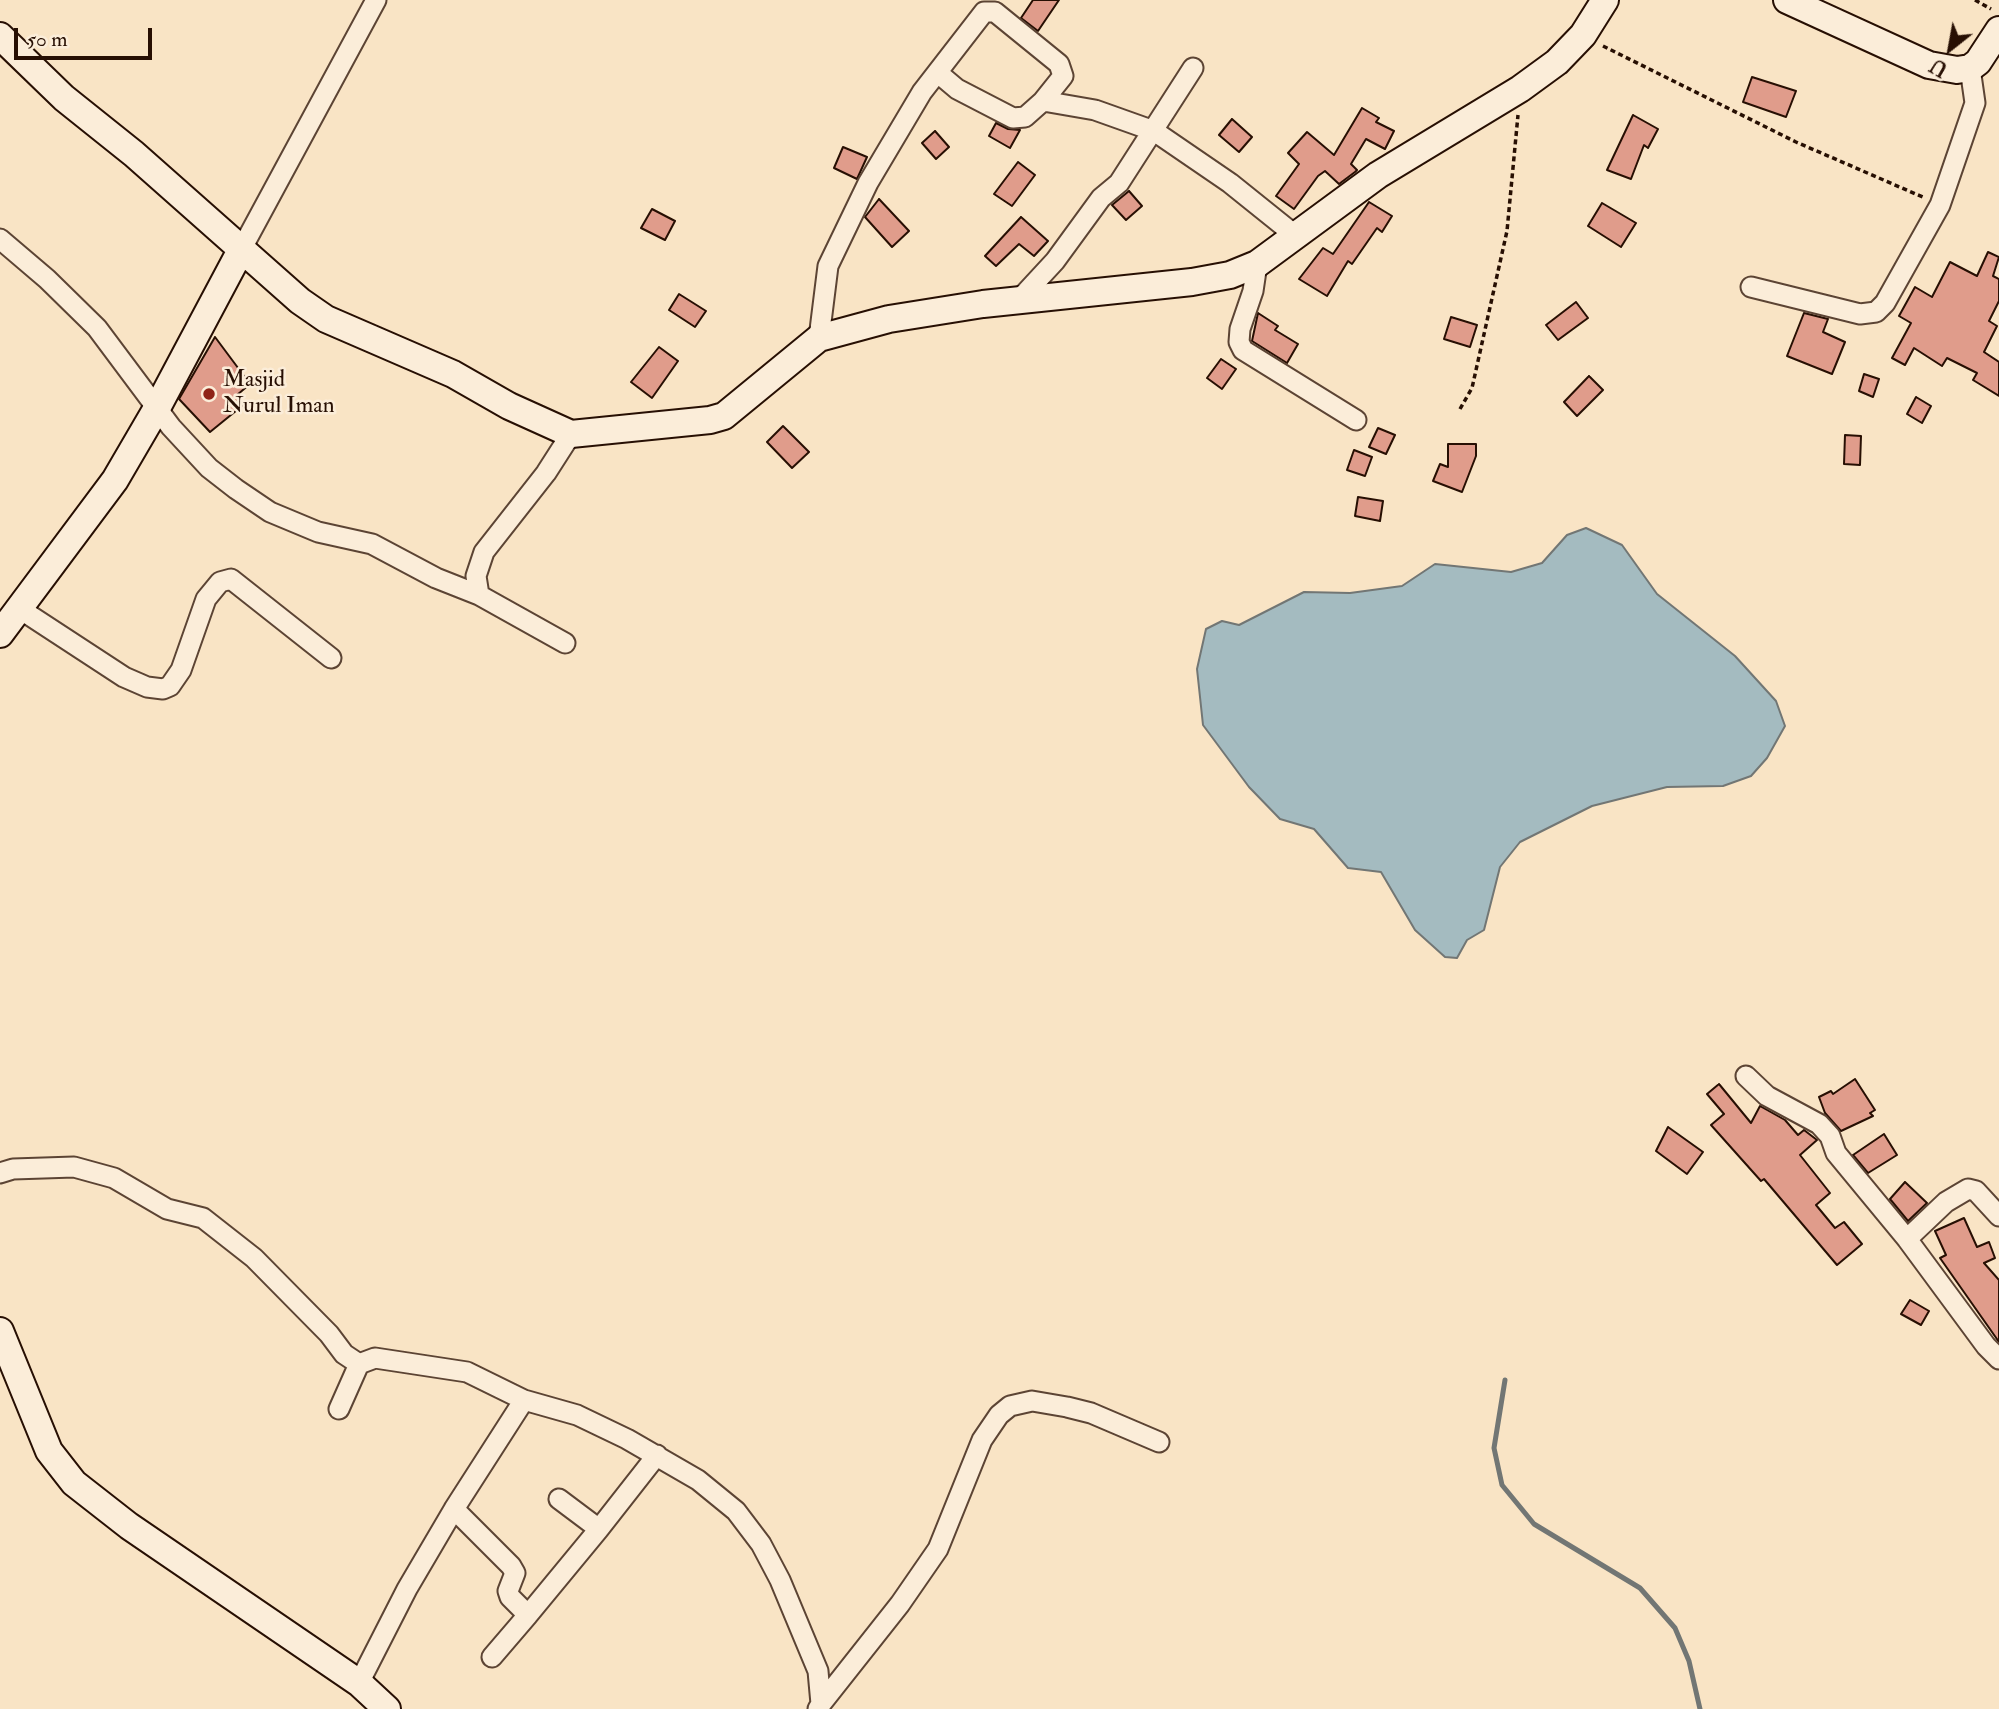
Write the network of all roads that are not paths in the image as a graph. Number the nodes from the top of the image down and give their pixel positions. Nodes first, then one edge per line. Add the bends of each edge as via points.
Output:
1 (376, 0) edge
2 (1605, 0) edge
3 (1787, 0) edge
4 (1999, 30) edge
5 (0, 36) edge
6 (1193, 68) dead end
7 (1970, 68) junction
8 (938, 73) junction
9 (1043, 101) junction
10 (1154, 131) junction
11 (1296, 236) junction
12 (0, 239) edge
13 (241, 250) junction
14 (1257, 264) junction
15 (1751, 287) dead end
16 (1018, 301) junction
17 (819, 338) junction
18 (157, 408) junction
19 (1356, 420) dead end
20 (570, 435) junction
21 (478, 595) junction
22 (20, 609) junction
23 (0, 634) edge
24 (565, 643) dead end
25 (331, 658) dead end
26 (1746, 1076) dead end
27 (0, 1173) edge
28 (1999, 1216) edge
29 (1907, 1239) junction
30 (0, 1331) edge
31 (1999, 1359) edge
32 (359, 1364) junction
33 (524, 1400) junction
34 (339, 1409) dead end
35 (1158, 1441) dead end
36 (657, 1455) junction
37 (559, 1499) dead end
38 (454, 1509) junction
39 (599, 1529) junction
40 (528, 1615) junction
41 (492, 1657) dead end
42 (359, 1683) junction
43 (820, 1707) edge
44 (387, 1709) edge

1 - 13 street
2 - 11 street via 1583,35 1557,62 1378,175
3 - 7 street via 1929,65
4 - 7 street
5 - 13 street via 64,98
6 - 10 street
7 - 15 street via 1975,103 1940,205 1895,290 1876,312 1849,312
8 - 9 street via 957,89 1013,118 1026,117
8 - 9 street via 989,10 1054,57 1063,70
8 - 17 street via 874,173 828,265
9 - 10 street via 1095,110
10 - 11 street
10 - 16 street via 1119,183 1101,198 1055,261
11 - 14 street
12 - 18 street via 97,328
13 - 18 street
13 - 20 street via 326,319 453,374
14 - 16 street via 1192,282
14 - 19 street via 1254,291 1240,329 1243,351
16 - 17 street via 889,319
17 - 20 street via 723,416
18 - 21 street via 209,468 270,512 318,532 372,544
18 - 22 street via 115,480
20 - 21 street via 484,552 476,576
21 - 24 street
22 - 23 street
22 - 25 street via 124,677 163,689 181,670 206,599 220,582 231,579
26 - 29 street via 1767,1096 1819,1124
27 - 32 street via 74,1167 114,1178 167,1209 203,1218 254,1258 344,1354
28 - 29 street via 1976,1191 1968,1189 1946,1202
29 - 31 street
30 - 42 street via 49,1451 74,1483 129,1526
32 - 33 street via 384,1358 467,1372
32 - 34 street
33 - 36 street via 577,1415
33 - 38 street
35 - 43 street via 1066,1407 1032,1401 1010,1406 982,1440 938,1549
36 - 39 street
36 - 43 street via 720,1497 761,1544 818,1671
37 - 39 street
38 - 40 street via 511,1566 515,1573 510,1597
38 - 42 street
39 - 40 street
40 - 41 street
42 - 44 street

